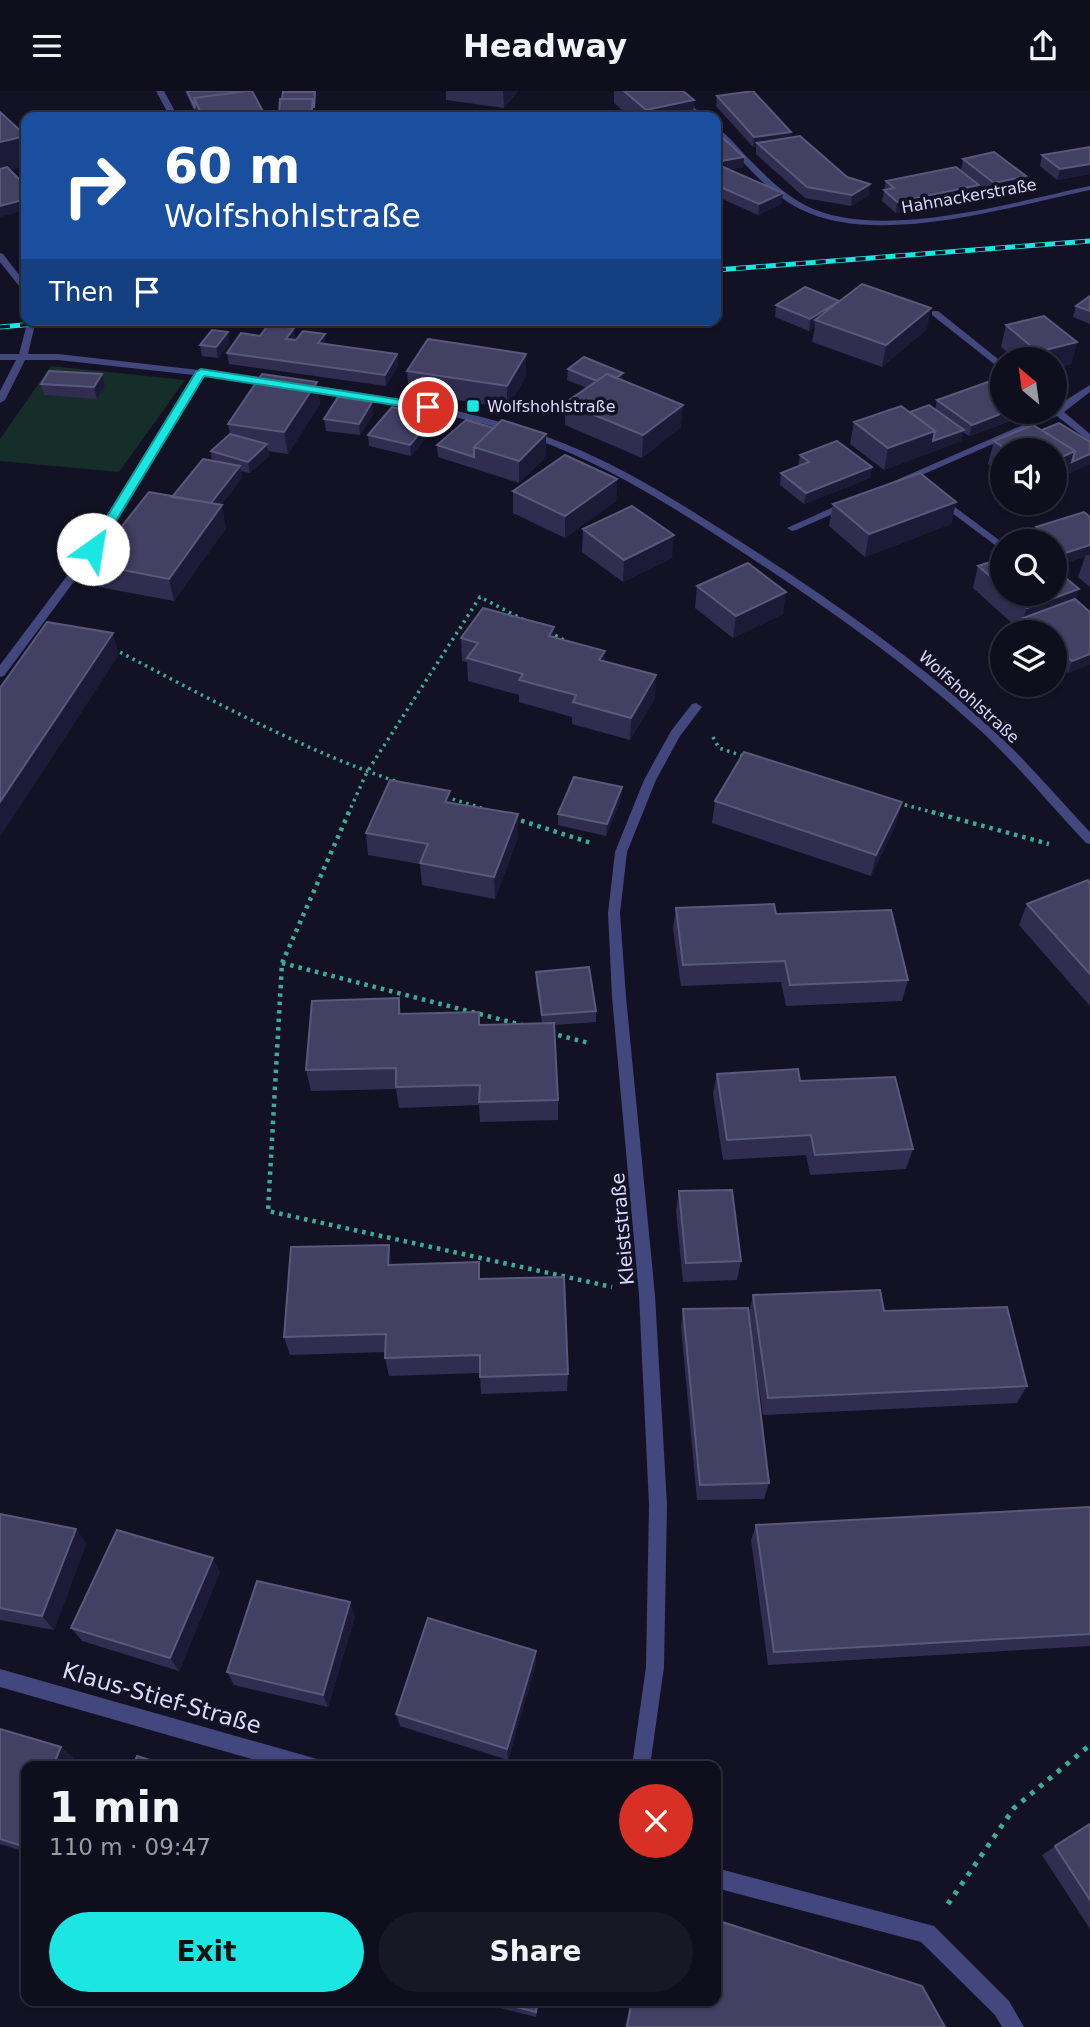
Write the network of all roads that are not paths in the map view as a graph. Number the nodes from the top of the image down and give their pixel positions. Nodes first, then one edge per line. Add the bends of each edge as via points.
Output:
1 (160, 91) edge
2 (671, 91) edge
3 (171, 112) edge
4 (695, 112) edge
5 (721, 135) edge
6 (1090, 188) edge
7 (0, 256) edge
8 (21, 283) edge
9 (935, 313) dead end
10 (32, 326) edge
11 (0, 357) edge
12 (22, 357) junction
13 (990, 357) edge
14 (201, 372) junction
15 (1090, 389) edge
16 (0, 400) edge
17 (1068, 404) edge
18 (1068, 420) edge
19 (1028, 424) edge
20 (1090, 439) edge
21 (911, 476) junction
22 (922, 484) edge
23 (887, 486) edge
24 (932, 492) edge
25 (864, 497) edge
26 (792, 528) dead end
27 (990, 538) edge
28 (0, 673) edge
29 (696, 707) road end
30 (1090, 840) edge
31 (0, 1678) edge
32 (292, 1761) edge
33 (642, 1761) edge
34 (721, 1879) edge
35 (1013, 2027) edge

1 - 3 street
2 - 4 street
5 - 6 street, Hahnackerstraße via 804,209 856,223 923,221
7 - 8 street
9 - 13 street
10 - 12 street
11 - 12 street, Wolfshohlstraße
12 - 14 street, Wolfshohlstraße
12 - 16 street
14 - 28 street via 93,549
14 - 30 street, Wolfshohlstraße via 484,420 541,438 650,489 904,660 979,723
15 - 17 street
18 - 20 street
19 - 21 street
21 - 22 street
21 - 23 street
24 - 27 street
25 - 26 street
29 - 33 street, Kleiststraße via 674,734 650,780 621,852 614,913 647,1295 658,1505 655,1668
31 - 32 street, Klaus-Stief-Straße
34 - 35 street via 927,1933 1002,2008

